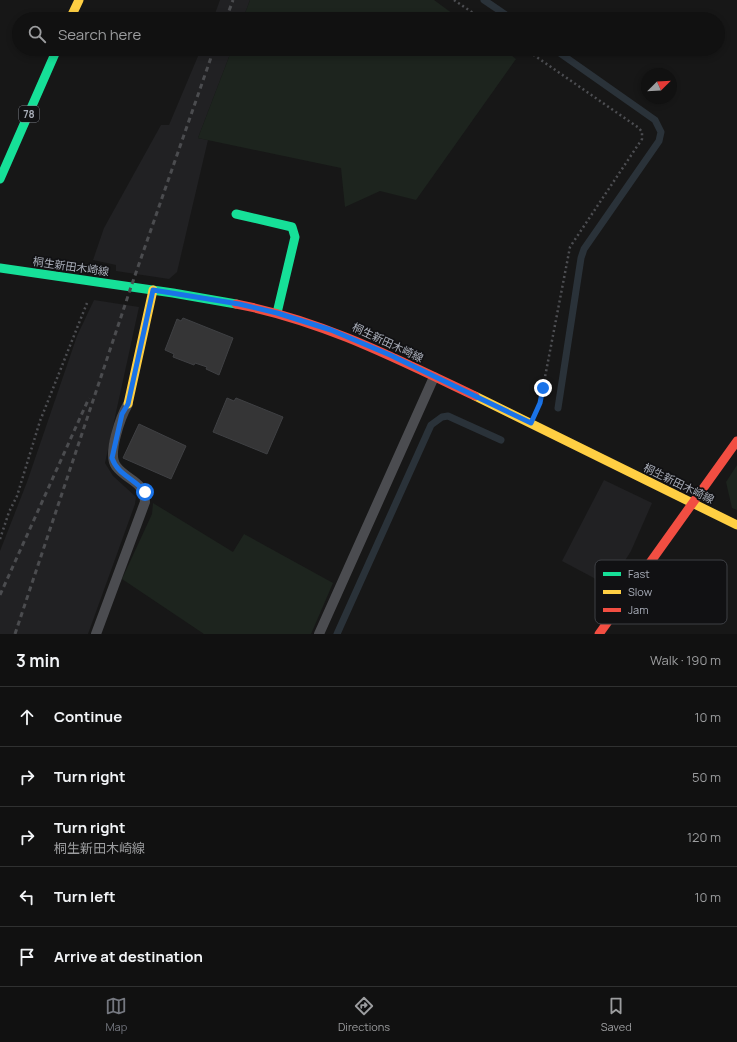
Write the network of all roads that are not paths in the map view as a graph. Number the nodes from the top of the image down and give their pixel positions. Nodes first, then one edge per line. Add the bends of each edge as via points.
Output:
1 (79, 0) edge
2 (73, 12) edge
3 (54, 56) edge
4 (0, 179) edge
5 (236, 214) dead end
6 (0, 268) edge
7 (153, 290) junction
8 (277, 313) junction
9 (434, 377) junction
10 (128, 404) joint
11 (737, 441) edge
12 (693, 503) junction
13 (737, 525) edge
14 (652, 560) edge
15 (606, 624) edge
16 (96, 634) edge
17 (319, 634) edge
18 (599, 634) edge

1 - 2 main road
3 - 4 main road, 78
5 - 8 main road via 292,227 295,237
6 - 7 main road, 桐生新田木崎線
7 - 8 main road, 桐生新田木崎線
7 - 10 main road
8 - 9 main road, 桐生新田木崎線 via 356,340
9 - 12 main road, 桐生新田木崎線
9 - 17 lane
10 - 16 lane via 122,414 112,458 120,471 145,492 145,502
11 - 12 main road
12 - 13 main road, 桐生新田木崎線
12 - 14 main road
15 - 18 main road

